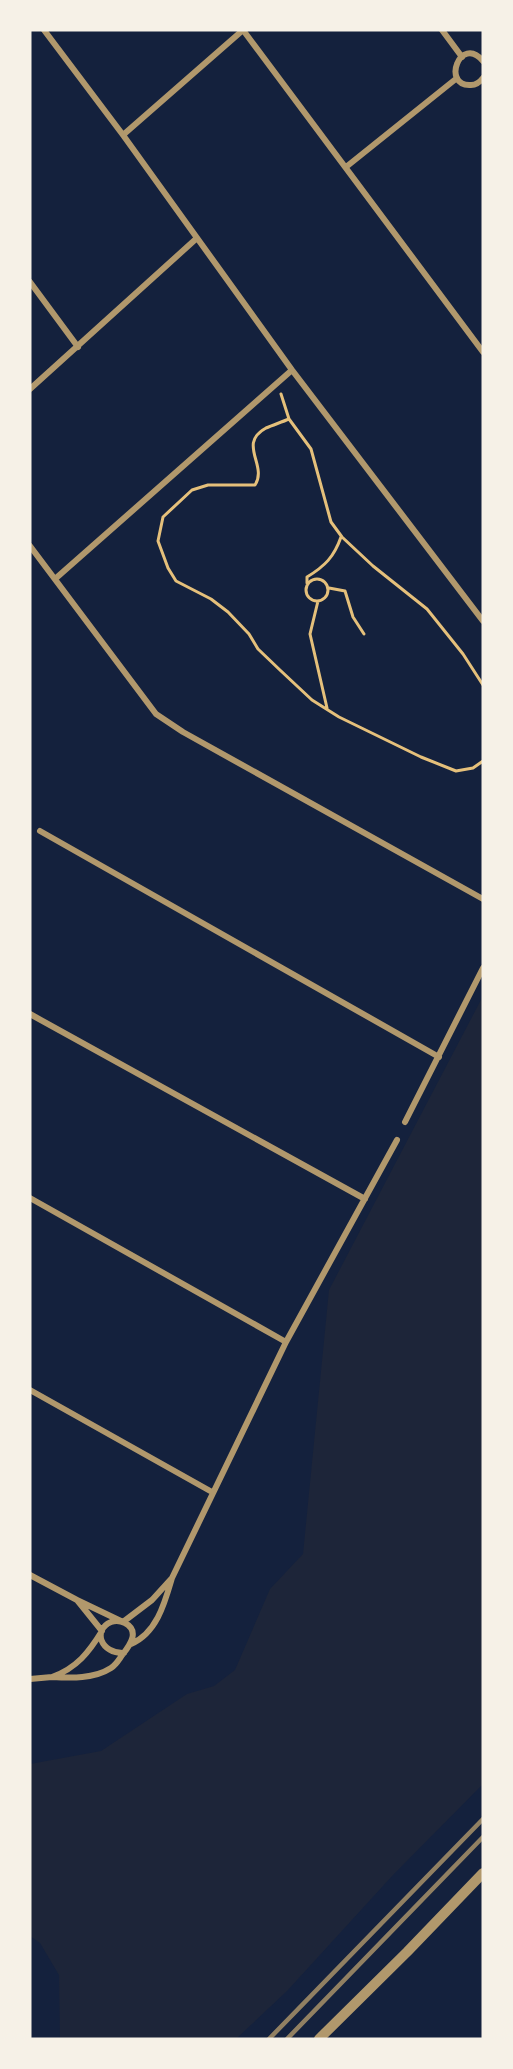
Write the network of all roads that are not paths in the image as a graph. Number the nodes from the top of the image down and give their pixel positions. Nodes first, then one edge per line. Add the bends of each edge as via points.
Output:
1 (44, 30) edge
2 (243, 30) edge
3 (442, 30) edge
4 (462, 57) junction
5 (483, 62) edge
6 (457, 78) junction
7 (482, 81) edge
8 (123, 135) junction
9 (346, 167) junction
10 (197, 238) junction
11 (30, 282) edge
12 (78, 347) junction
13 (483, 352) edge
14 (292, 370) junction
15 (30, 389) edge
16 (30, 546) edge
17 (55, 579) junction
18 (483, 621) edge
19 (40, 831) dead end
20 (483, 898) edge
21 (483, 968) edge
22 (30, 1014) edge
23 (439, 1057) junction
24 (405, 1122) dead end
25 (397, 1140) dead end
26 (30, 1198) edge
27 (365, 1199) junction
28 (286, 1342) junction
29 (30, 1390) edge
30 (212, 1492) junction
31 (30, 1575) edge
32 (172, 1578) junction
33 (77, 1600) junction
34 (123, 1622) junction
35 (102, 1630) junction
36 (131, 1644) junction
37 (124, 1653) junction
38 (52, 1677) junction
39 (30, 1679) edge
40 (483, 1873) edge
41 (319, 2039) edge

1 - 8 street
2 - 8 street
2 - 9 street
3 - 4 street
4 - 5 street via 475,55
4 - 6 street via 455,66
6 - 7 street via 466,85
6 - 9 street
8 - 10 street
9 - 13 street
10 - 12 street
10 - 14 street
11 - 12 street
12 - 15 street
14 - 17 street
14 - 18 street
16 - 17 street
17 - 20 street via 156,714
19 - 23 street
21 - 23 street
22 - 27 street
23 - 24 street
25 - 27 street
26 - 28 street
27 - 28 street
28 - 30 street
29 - 30 street
30 - 32 street
31 - 33 street
32 - 34 street via 152,1600
32 - 36 street via 150,1630
33 - 34 street
33 - 35 street
34 - 35 street via 109,1623
34 - 36 street via 133,1634
35 - 37 street via 102,1641 108,1650
35 - 38 street via 81,1660
36 - 37 street
37 - 38 street via 110,1669 89,1676
38 - 39 street
40 - 41 street

